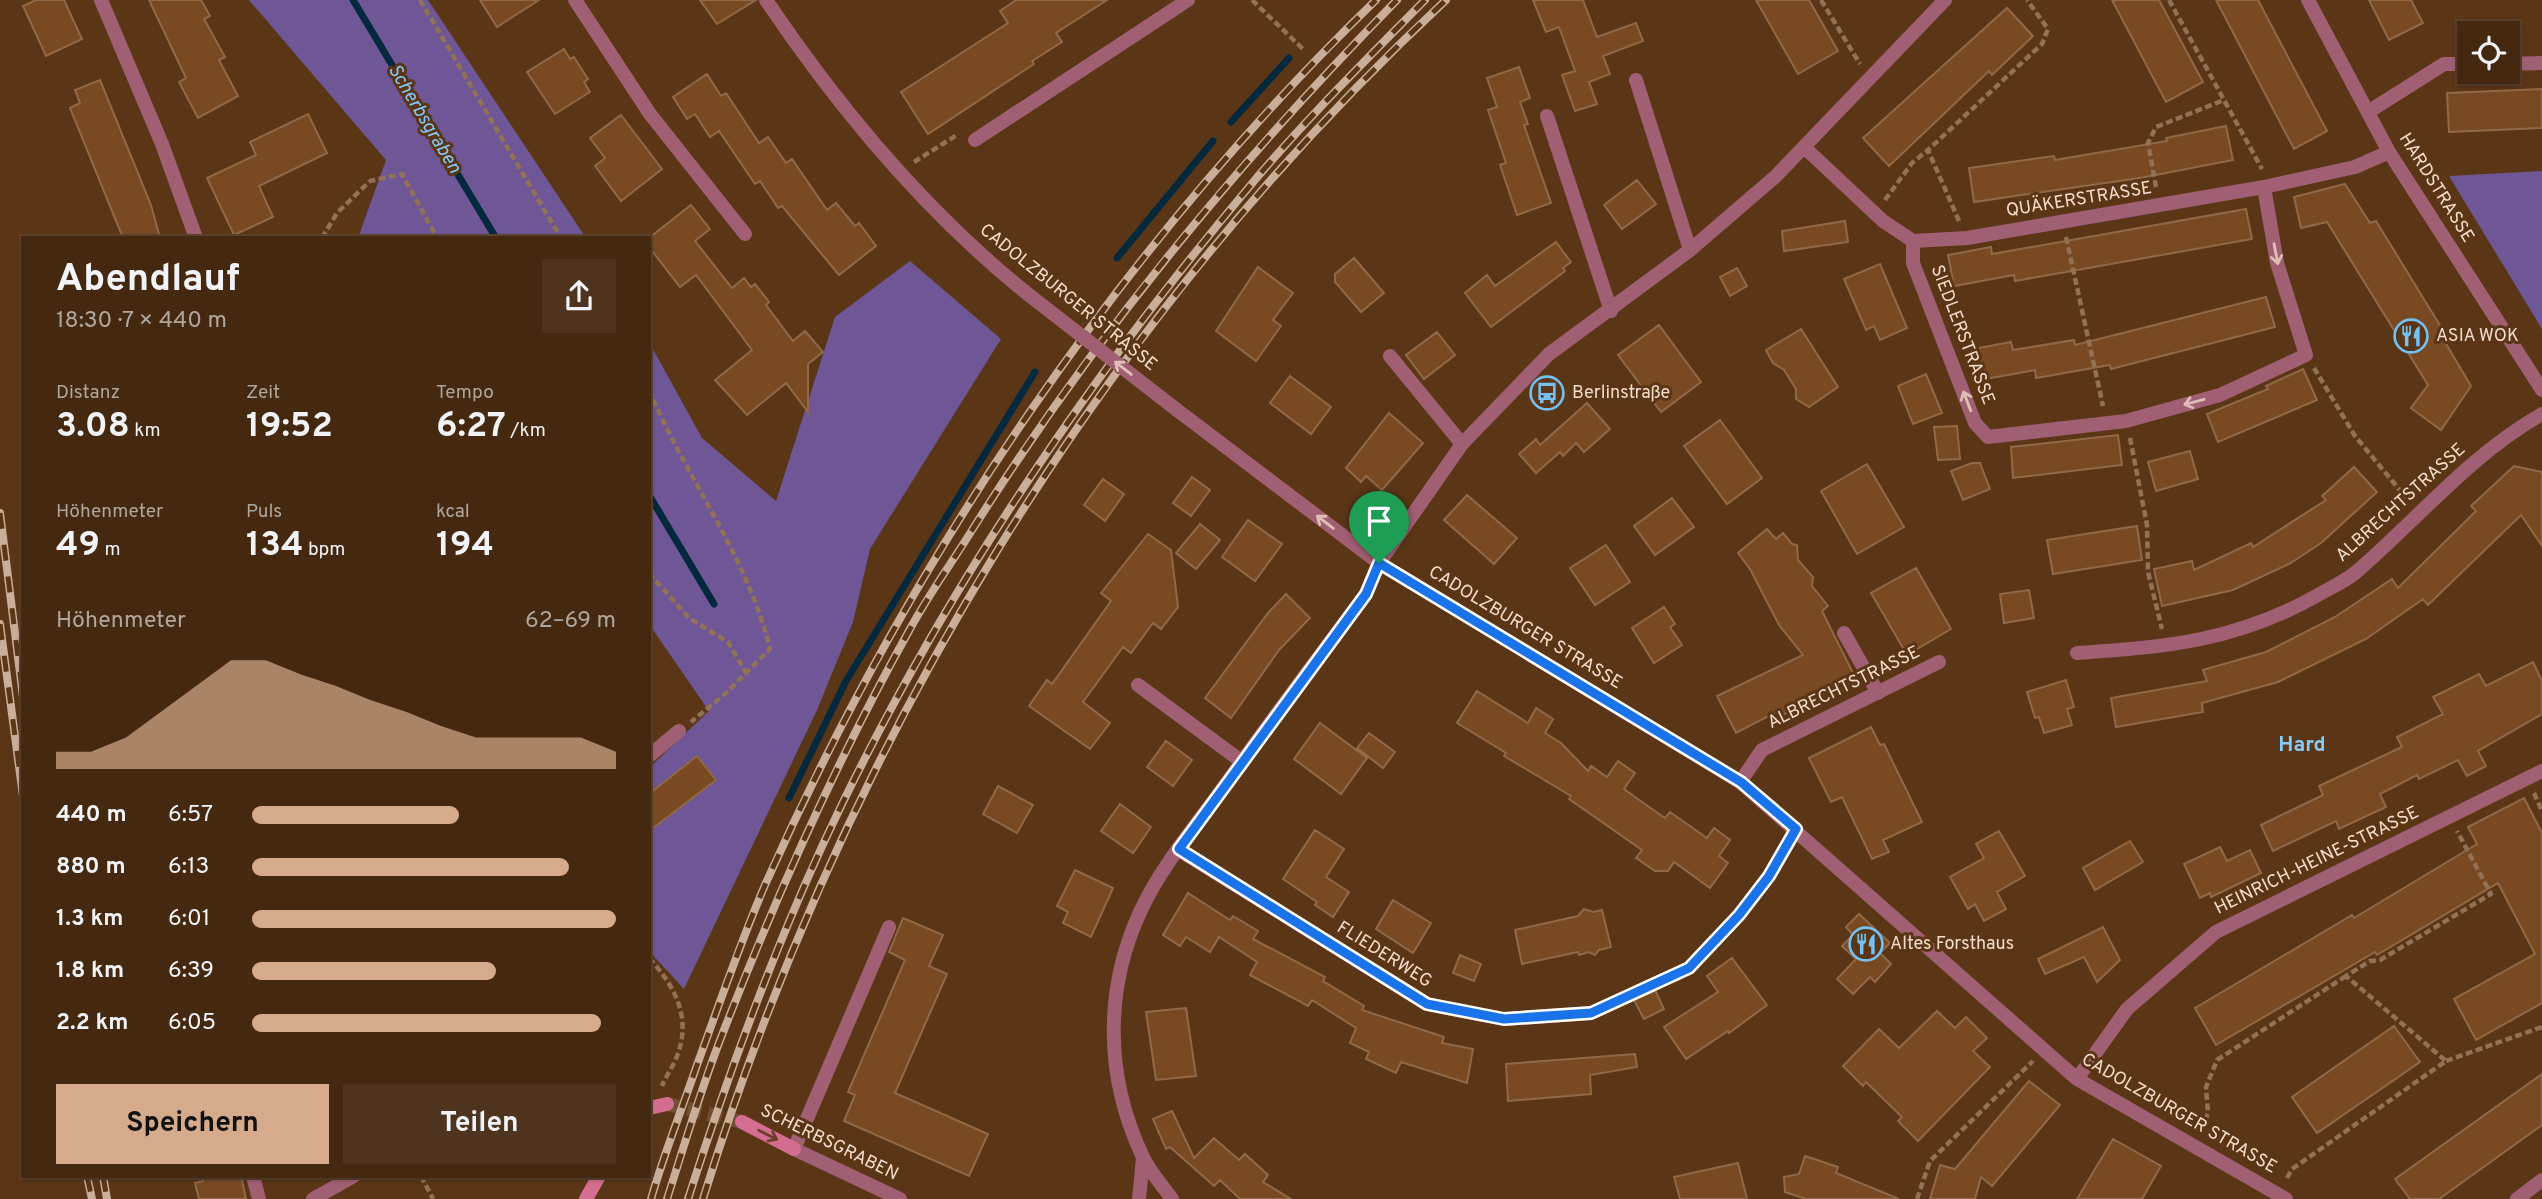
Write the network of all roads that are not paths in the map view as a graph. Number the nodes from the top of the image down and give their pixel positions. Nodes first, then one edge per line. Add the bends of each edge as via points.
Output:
1 (101, 0) edge
2 (575, 0) edge
3 (766, 0) edge
4 (1188, 0) edge
5 (1945, 0) edge
6 (2308, 0) edge
7 (2542, 63) edge
8 (2457, 64) edge
9 (2520, 64) edge
10 (1636, 80) dead end
11 (2368, 112) junction
12 (1547, 116) dead end
13 (975, 140) road end
14 (1804, 147) junction
15 (2389, 152) junction
16 (2264, 187) junction
17 (745, 234) dead end
18 (195, 236) edge
19 (1913, 241) junction
20 (1690, 250) junction
21 (1611, 311) junction
22 (1390, 356) dead end
23 (2542, 390) edge
24 (2542, 414) edge
25 (1462, 444) junction
26 (1379, 563) junction
27 (1844, 633) dead end
28 (2077, 653) dead end
29 (1939, 662) dead end
30 (1138, 685) dead end
31 (1878, 693) junction
32 (680, 731) road end
33 (651, 754) edge
34 (1241, 761) junction
35 (2542, 771) edge
36 (1741, 782) junction
37 (1179, 849) junction
38 (888, 928) dead end
39 (1591, 1013) road end
40 (2077, 1079) junction
41 (742, 1122) tunnel mouth
42 (794, 1149) junction
43 (1143, 1158) junction
44 (254, 1178) edge
45 (350, 1178) edge
46 (598, 1178) edge
47 (2542, 1180) edge
48 (2283, 1197) edge
49 (259, 1199) edge
50 (313, 1199) edge
51 (586, 1199) edge
52 (900, 1199) edge
53 (1139, 1199) edge
54 (1172, 1199) edge
55 (2517, 1199) edge

1 - 18 street
2 - 17 street via 650,114
26 -> 3 street, CADOLZBURGER STRASSE, bridge via 996,269 897,173
4 - 13 street
5 - 14 street
6 - 11 street, HARDSTRASSE
7 - 9 street
8 - 11 street via 2444,64
10 - 20 street
11 - 15 street, HARDSTRASSE
12 - 21 street
14 - 19 street via 1875,214
14 - 20 street
15 - 16 street, QUÄKERSTRASSE via 2355,167
15 - 23 street, HARDSTRASSE
16 - 19 street, QUÄKERSTRASSE via 1967,237
16 -> 19 street, SIEDLERSTRASSE via 2277,263 2306,355 2220,395 2107,425 1988,437 1975,423 1913,262
20 - 21 street
21 - 25 street via 1549,354
22 - 25 street
24 - 28 street, ALBRECHTSTRASSE via 2508,433 2352,575 2295,608 2230,634 2166,647
25 - 26 street
26 - 34 street via 1366,594
26 - 36 street, CADOLZBURGER STRASSE
27 - 31 street
29 - 31 street, ALBRECHTSTRASSE
30 - 34 street
31 - 36 street, ALBRECHTSTRASSE via 1762,750
32 - 33 street
34 - 37 street
35 - 40 street, HEINRICH-HEINE-STRASSE via 2217,932 2127,1009
36 - 40 street, CADOLZBURGER STRASSE
37 - 39 street, FLIEDERWEG via 1427,1004 1504,1019
37 - 43 street via 1142,908 1114,1002 1119,1096
38 - 42 street
40 - 48 street, CADOLZBURGER STRASSE
41 -> 42 street, SCHERBSGRABEN
42 - 52 street, SCHERBSGRABEN
43 - 53 street
43 - 54 street
44 - 49 street
45 - 50 street
46 - 51 street
47 - 55 street

